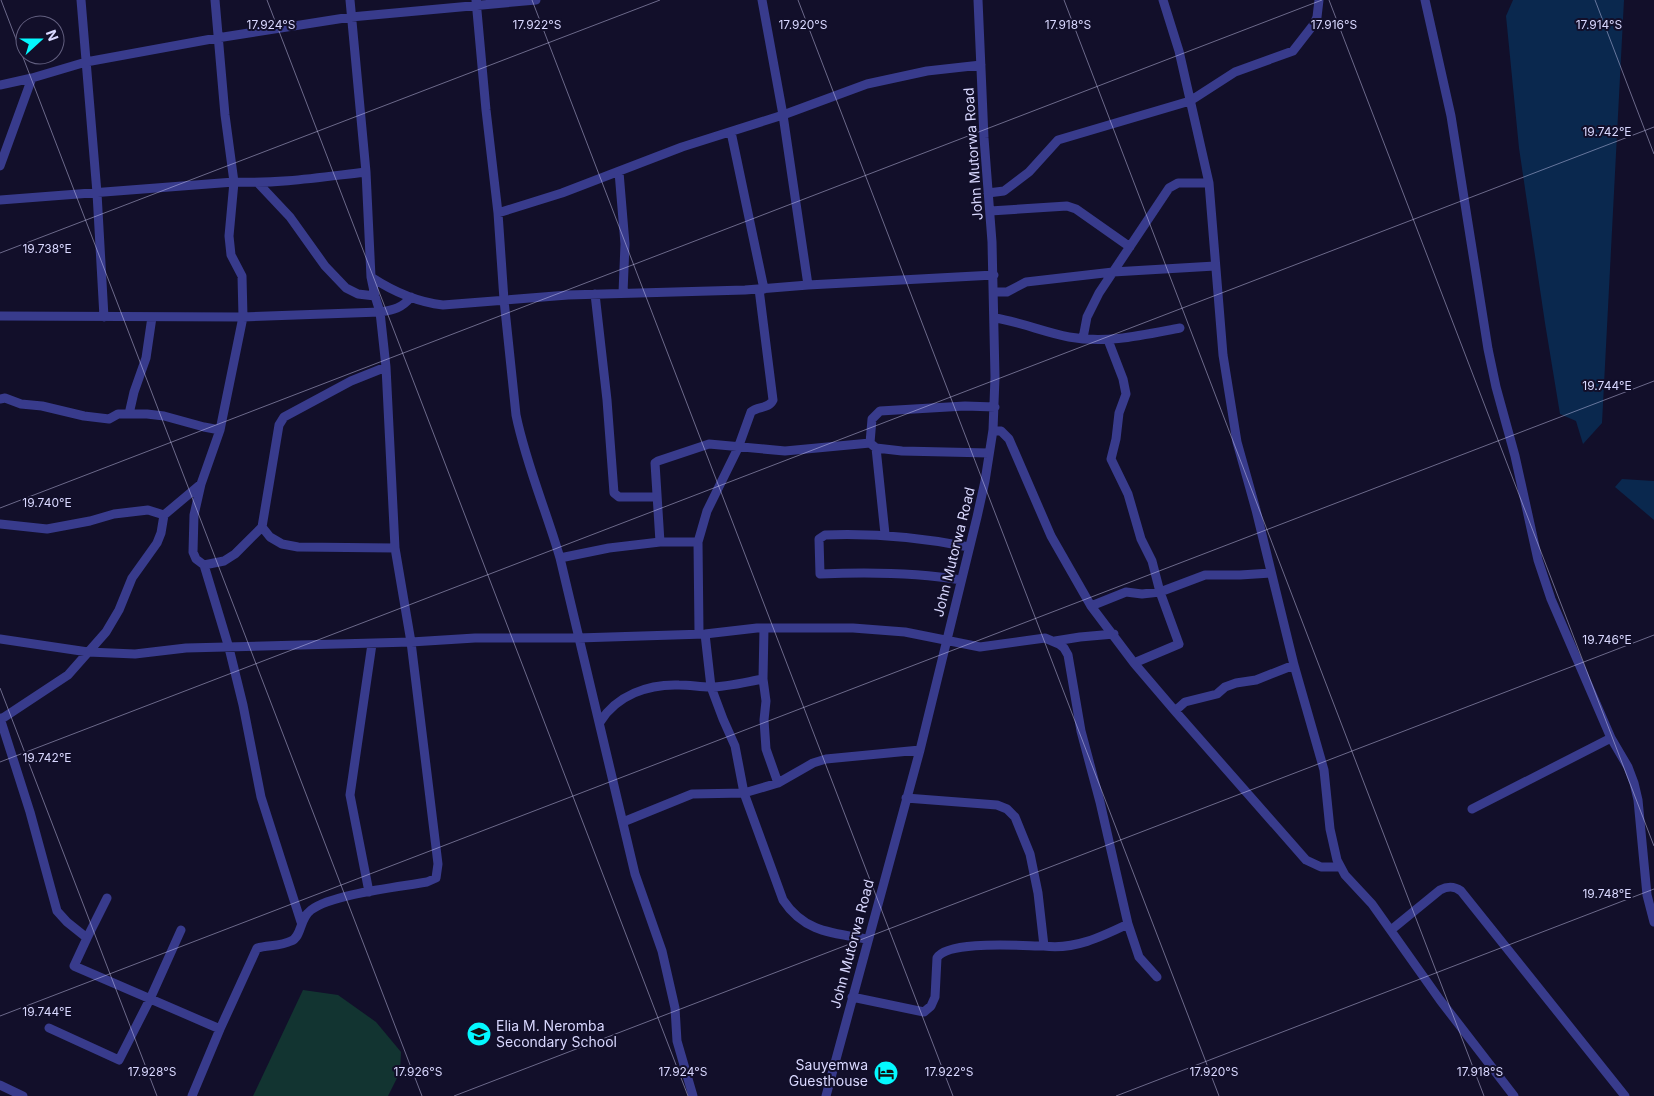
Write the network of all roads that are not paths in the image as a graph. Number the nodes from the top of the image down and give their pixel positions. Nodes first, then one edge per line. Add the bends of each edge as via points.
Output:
1 (81, 0) edge
2 (215, 0) edge
3 (350, 0) edge
4 (536, 0) edge
5 (762, 0) edge
6 (978, 0) edge
7 (1163, 0) edge
8 (1319, 0) edge
9 (1425, 0) edge
10 (477, 3) edge
11 (351, 17) junction
12 (217, 38) junction
13 (86, 62) junction
14 (981, 65) junction
15 (32, 78) junction
16 (0, 84) edge
17 (1190, 101) junction
18 (783, 115) junction
19 (731, 132) junction
20 (0, 166) edge
21 (366, 172) junction
22 (619, 172) junction
23 (234, 182) junction
24 (258, 183) junction
25 (1208, 183) junction
26 (97, 192) junction
27 (988, 193) junction
28 (0, 200) edge
29 (990, 211) junction
30 (498, 212) junction
31 (1130, 247) junction
32 (1215, 266) junction
33 (1113, 272) junction
34 (994, 275) junction
35 (371, 277) junction
36 (808, 285) junction
37 (761, 289) junction
38 (994, 292) junction
39 (595, 294) junction
40 (623, 294) junction
41 (375, 296) junction
42 (411, 297) junction
43 (504, 300) junction
44 (380, 312) junction
45 (0, 316) edge
46 (104, 317) junction
47 (152, 317) junction
48 (243, 317) junction
49 (995, 318) junction
50 (1180, 328) dead end
51 (1083, 338) junction
52 (1108, 340) junction
53 (386, 367) junction
54 (2, 401) edge
55 (994, 407) junction
56 (129, 414) junction
57 (220, 430) junction
58 (992, 430) junction
59 (873, 446) junction
60 (738, 448) junction
61 (989, 453) junction
62 (201, 484) junction
63 (657, 497) junction
64 (164, 515) junction
65 (0, 524) edge
66 (262, 527) junction
67 (885, 534) junction
68 (660, 542) junction
69 (698, 542) junction
70 (969, 547) junction
71 (395, 548) junction
72 (560, 558) junction
73 (204, 565) junction
74 (1271, 572) junction
75 (961, 580) junction
76 (1160, 592) junction
77 (1091, 606) junction
78 (764, 628) junction
79 (702, 633) junction
80 (1114, 634) junction
81 (578, 638) junction
82 (0, 639) edge
83 (946, 640) junction
84 (1055, 641) junction
85 (411, 642) junction
86 (372, 644) junction
87 (229, 648) junction
88 (88, 652) junction
89 (1134, 663) junction
90 (1294, 665) junction
91 (763, 680) junction
92 (711, 687) junction
93 (1175, 711) junction
94 (0, 719) edge
95 (600, 722) junction
96 (1611, 738) junction
97 (920, 750) junction
98 (778, 783) junction
99 (744, 793) junction
100 (906, 798) junction
101 (1472, 809) dead end
102 (623, 822) junction
103 (1340, 867) junction
104 (369, 892) junction
105 (107, 898) dead end
106 (301, 922) junction
107 (1654, 922) edge
108 (1128, 924) junction
109 (181, 930) dead end
110 (1391, 930) junction
111 (86, 938) junction
112 (867, 939) junction
113 (1044, 946) junction
114 (1157, 977) dead end
115 (852, 997) junction
116 (150, 999) junction
117 (49, 1028) dead end
118 (220, 1029) junction
119 (0, 1085) edge
120 (23, 1096) edge
121 (192, 1096) edge
122 (693, 1096) edge
123 (826, 1096) edge
124 (1514, 1096) edge
125 (1625, 1096) edge

1 - 13 street
2 - 12 street
3 - 11 street
4 - 10 street
5 - 18 street
6 - 14 street, John Mutorwa Road
7 - 17 street
8 - 17 street via 1314,24 1293,51 1235,72
9 - 96 street via 1451,116 1488,349 1538,560 1551,599
10 - 11 street
10 - 30 street
11 - 12 street
11 - 21 street
12 - 13 street
12 - 23 street
13 - 15 street
13 - 26 street
14 - 18 street via 927,71 867,84
14 - 27 street, John Mutorwa Road
15 - 16 street
15 - 20 street
17 - 25 street
17 - 27 street via 1058,140 1029,172 1004,190
18 - 19 street
18 - 36 street
19 - 22 street
19 - 37 street
21 - 24 street
21 - 35 street
22 - 30 street
22 - 40 street via 624,237
23 - 24 street
23 - 26 street
23 - 48 street via 228,236 231,255 242,276
24 - 41 street via 290,217 325,266 346,288 358,294
25 - 31 street via 1178,183 1168,188
25 - 32 street
26 - 28 street
26 - 46 street
27 - 29 street, John Mutorwa Road
29 - 31 street via 1076,208
29 - 34 street, John Mutorwa Road
30 - 43 street
31 - 33 street
32 - 33 street
32 - 74 street via 1223,355 1237,442
33 - 38 street via 1026,282 1007,292
33 - 51 street via 1092,306
34 - 36 street
34 - 38 street, John Mutorwa Road
35 - 41 street
35 - 42 street via 392,291
36 - 37 street
37 - 40 street
37 - 60 street via 773,400 768,406 751,412
38 - 49 street, John Mutorwa Road
39 - 40 street
39 - 43 street
39 - 63 street via 614,494 619,497
41 - 44 street
42 - 43 street via 443,305
42 - 44 street via 398,309
43 - 72 street via 513,397 520,433
44 - 48 street
44 - 53 street
45 - 46 street
46 - 47 street
47 - 48 street
47 - 56 street via 146,358
48 - 57 street
49 - 51 street
49 - 55 street, John Mutorwa Road
50 - 52 street
51 - 52 street
52 - 76 street via 1126,394 1119,413 1111,459 1128,494
53 - 66 street via 284,417 279,425
53 - 71 street
54 - 56 street via 109,419 118,414
55 - 58 street, John Mutorwa Road
55 - 59 street via 886,409 872,419
56 - 57 street via 164,416
57 - 62 street
58 - 61 street, John Mutorwa Road
58 - 77 street via 1005,434 1014,448 1051,536
59 - 60 street via 785,451
59 - 61 street via 902,452
59 - 67 street
60 - 63 street via 709,444 658,461 654,466
60 - 69 street via 707,511
61 - 70 street, John Mutorwa Road
62 - 64 street
62 - 73 street via 194,515 193,552
63 - 68 street
64 - 65 street via 148,510 114,514 47,529
64 - 88 street via 157,543 132,578 106,632
66 - 71 street via 282,544 298,547
66 - 73 street via 235,554 224,561
67 - 70 street
67 - 75 street via 821,536 818,543 820,574 864,572
68 - 69 street
68 - 72 street
69 - 79 street
70 - 75 street, John Mutorwa Road
71 - 85 street
72 - 81 street
73 - 87 street
74 - 76 street via 1204,575
74 - 90 street
75 - 83 street, John Mutorwa Road
76 - 77 street via 1126,592
76 - 89 street via 1179,644
77 - 80 street
78 - 79 street
78 - 83 street via 853,628 905,632
78 - 91 street
79 - 81 street
79 - 92 street
80 - 84 street
80 - 89 street
81 - 85 street
81 - 95 street
82 - 88 street
83 - 84 street via 980,647 1045,638
83 - 97 street, John Mutorwa Road
84 - 108 street via 1068,655 1081,731
85 - 86 street
85 - 104 street via 435,831 436,878
86 - 87 street
86 - 104 street via 350,795
87 - 88 street via 186,648 135,654
87 - 106 street via 261,797
88 - 94 street via 68,675
89 - 93 street
90 - 93 street via 1256,680 1236,683 1217,694 1185,702
90 - 103 street via 1324,770 1330,828
91 - 92 street
91 - 98 street via 766,749
92 - 95 street via 677,685 638,690 611,709
92 - 99 street via 735,746
93 - 103 street via 1306,860 1321,867
94 - 111 street via 57,911
95 - 102 street
96 - 101 street
96 - 107 street via 1628,767 1638,800 1647,895
97 - 98 street via 812,763
97 - 100 street, John Mutorwa Road
98 - 99 street
99 - 102 street via 692,794
99 - 112 street via 789,909 803,923 827,932
100 - 112 street, John Mutorwa Road
100 - 113 street via 997,805 1015,817 1030,854
102 - 122 street via 635,874 662,951 675,1008 677,1041
103 - 110 street
104 - 106 street via 310,910
105 - 111 street
106 - 118 street via 298,935 292,941 257,948
108 - 113 street via 1093,940 1057,948
108 - 114 street via 1139,957
109 - 116 street
110 - 124 street
110 - 125 street via 1440,890 1456,888 1461,891
111 - 116 street via 74,966
112 - 115 street, John Mutorwa Road
113 - 115 street via 974,946 944,951 937,958 935,997 924,1012
115 - 123 street, John Mutorwa Road
116 - 117 street via 119,1060
116 - 118 street
118 - 121 street
119 - 120 street

